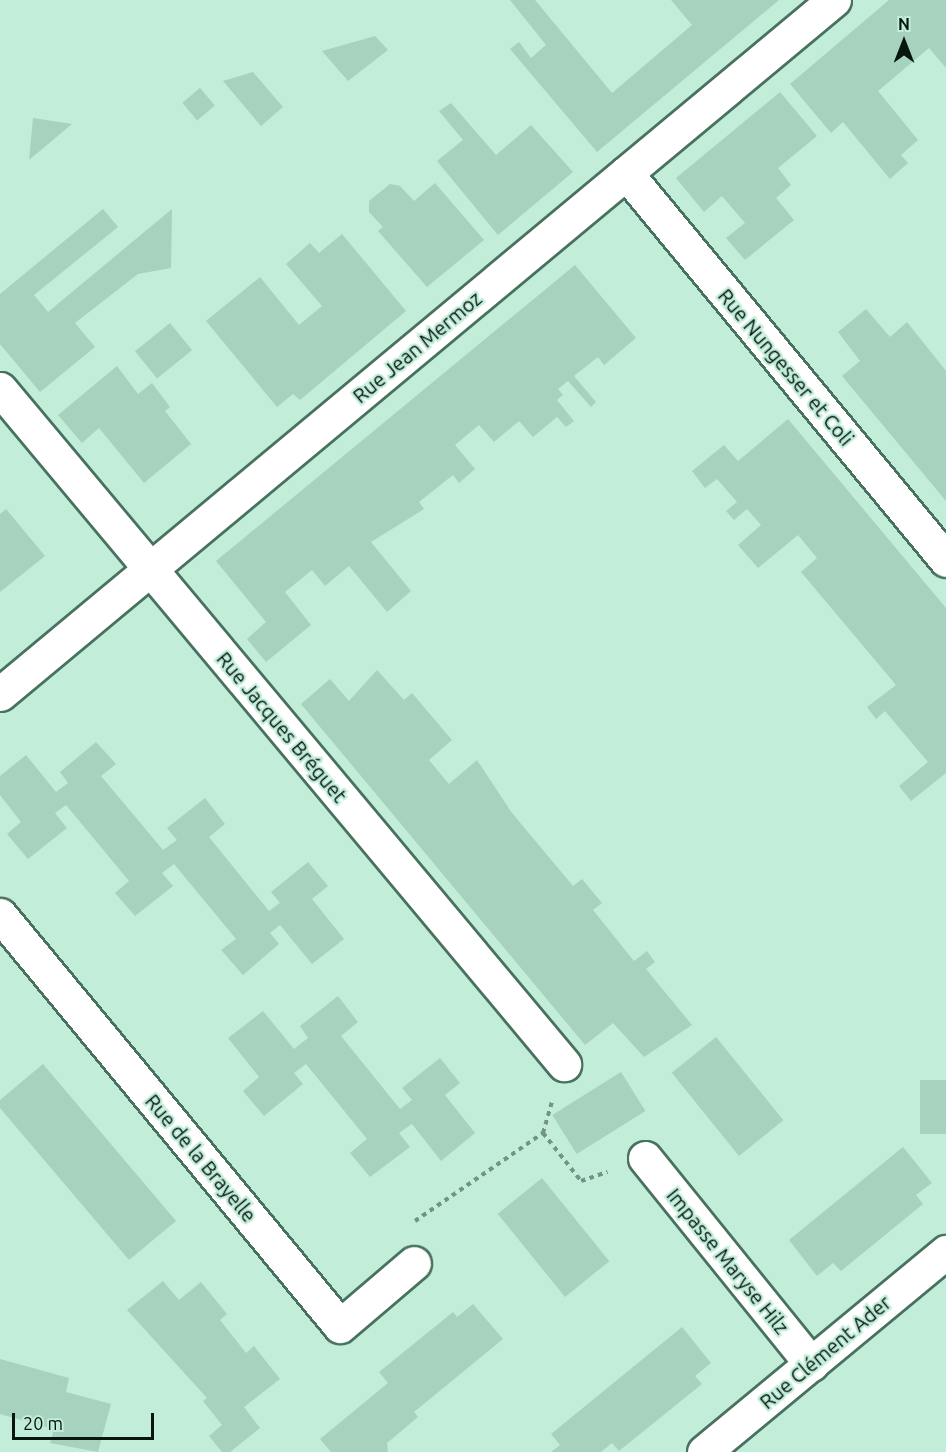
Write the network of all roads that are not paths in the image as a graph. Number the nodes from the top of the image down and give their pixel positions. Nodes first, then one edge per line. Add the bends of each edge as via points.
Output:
1 (834, 0) edge
2 (626, 173) junction
3 (0, 388) edge
4 (946, 560) edge
5 (150, 570) junction
6 (0, 694) edge
7 (0, 915) edge
8 (564, 1064) road end
9 (645, 1158) road end
10 (946, 1252) edge
11 (414, 1263) road end
12 (811, 1364) junction
13 (704, 1452) edge

1 - 2 street, Rue Jean Mermoz
2 - 4 street, Rue Nungesser et Coli
2 - 5 street, Rue Jean Mermoz
3 - 5 street, Rue Jacques Bréguet
5 - 6 street, Rue Jean Mermoz
5 - 8 street, Rue Jacques Bréguet
7 - 11 street, Rue de la Brayelle via 340,1326
9 - 12 street, Impasse Maryse Hilz
10 - 12 street, Rue Clément Ader
12 - 13 street, Rue Clément Ader

